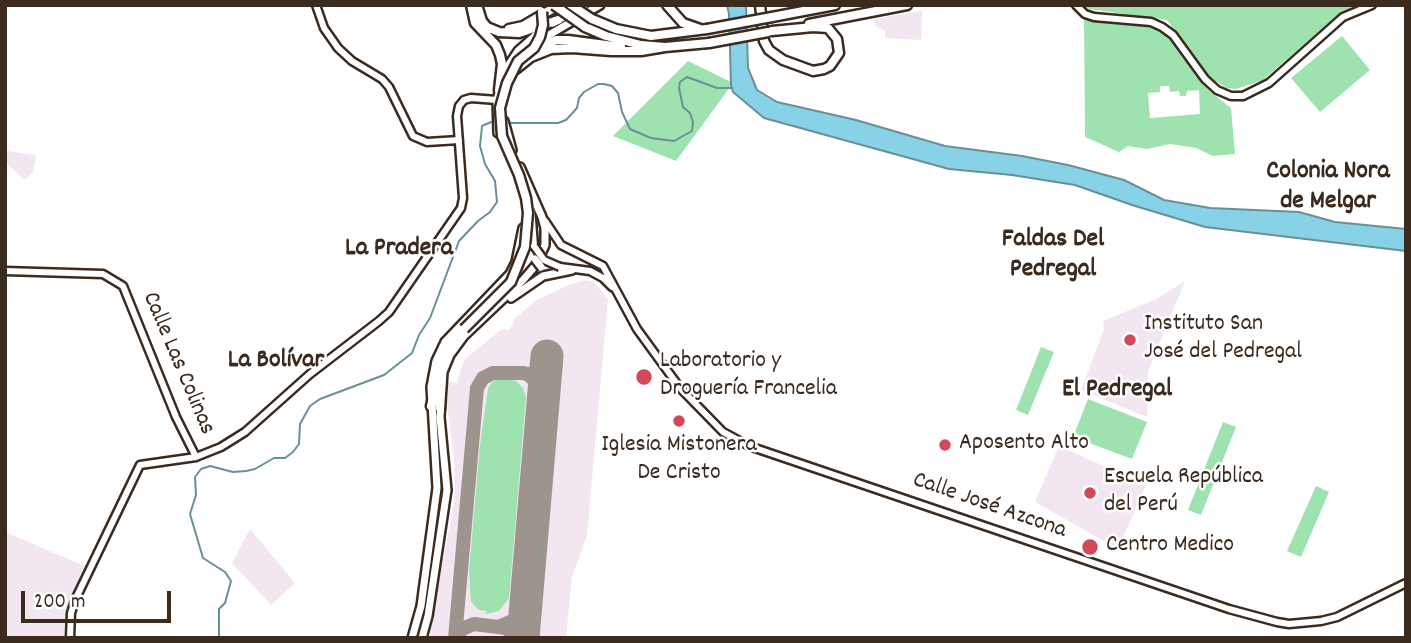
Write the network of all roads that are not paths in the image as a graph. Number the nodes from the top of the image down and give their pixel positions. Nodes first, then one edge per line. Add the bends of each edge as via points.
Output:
1 (316, 5) edge
2 (471, 5) edge
3 (480, 5) edge
4 (557, 5) edge
5 (578, 5) edge
6 (585, 5) edge
7 (600, 5) edge
8 (667, 5) edge
9 (760, 5) edge
10 (808, 5) edge
11 (835, 5) edge
12 (907, 5) edge
13 (1076, 5) edge
14 (1372, 5) edge
15 (541, 9) edge
16 (570, 9) edge
17 (795, 12) junction
18 (558, 20) junction
19 (705, 30) junction
20 (770, 32) junction
21 (665, 47) junction
22 (534, 48) junction
23 (634, 50) junction
24 (516, 69) junction
25 (499, 90) junction
26 (497, 100) junction
27 (459, 140) junction
28 (511, 164) junction
29 (542, 217) junction
30 (572, 270) junction
31 (5, 271) edge
32 (511, 272) junction
33 (535, 280) junction
34 (619, 297) junction
35 (479, 321) junction
36 (435, 407) junction
37 (196, 457) junction
38 (1406, 583) edge
39 (71, 638) edge
40 (412, 638) edge
41 (422, 638) edge

1 - 27 street via 338,48 389,87 412,135 427,142
2 - 25 highway via 475,23 500,55
3 - 4 highway via 488,22 508,29 523,26
3 - 18 highway via 482,21 499,32 519,33
4 - 21 highway, bridge via 585,27 626,41
5 - 16 highway
6 - 16 main road
7 - 24 main road via 534,44
8 - 19 highway via 683,23
9 - 20 highway via 764,41 783,60 813,71 830,66 838,53 837,39 828,28
10 - 17 highway
11 - 17 highway
12 - 20 highway
13 - 14 street via 1094,17 1162,27 1217,90 1243,96 1269,83 1343,17
15 - 22 highway, bridge via 543,25
16 - 18 main road
16 - 19 highway, bridge via 626,32 651,36
17 - 19 highway, bridge
18 - 25 main road via 518,51
20 - 21 highway, bridge
21 - 23 highway
22 - 23 highway via 568,40
22 - 36 highway, bridge via 518,61 500,108 502,136 526,198 525,247 511,282 464,329 446,355
23 - 24 highway via 551,49
24 - 29 main road via 503,116
25 - 26 main road
26 - 27 street via 461,102 457,111
26 - 28 main road via 499,137
27 - 37 street via 461,208 389,312 245,432
28 - 30 street, Calle José Azcona, bridge via 528,197 534,246 544,260
28 - 32 main road via 524,208 520,247
29 - 34 street, Calle José Azcona via 561,245 603,267
29 - 35 main road via 545,246 536,265
30 - 33 main road
30 - 34 street, Calle José Azcona via 597,275
31 - 37 street, Calle Las Colinas via 103,274 122,286
32 - 33 main road, bridge via 527,259 535,259 541,272
32 - 36 main road via 445,342 431,387
33 - 35 main road
34 - 38 street, Calle José Azcona via 680,388 723,432 748,446 1277,622 1337,617
35 - 36 main road via 450,355
36 - 40 main road via 437,488 421,606
36 - 41 main road via 447,490
37 - 39 street via 140,465 76,598

